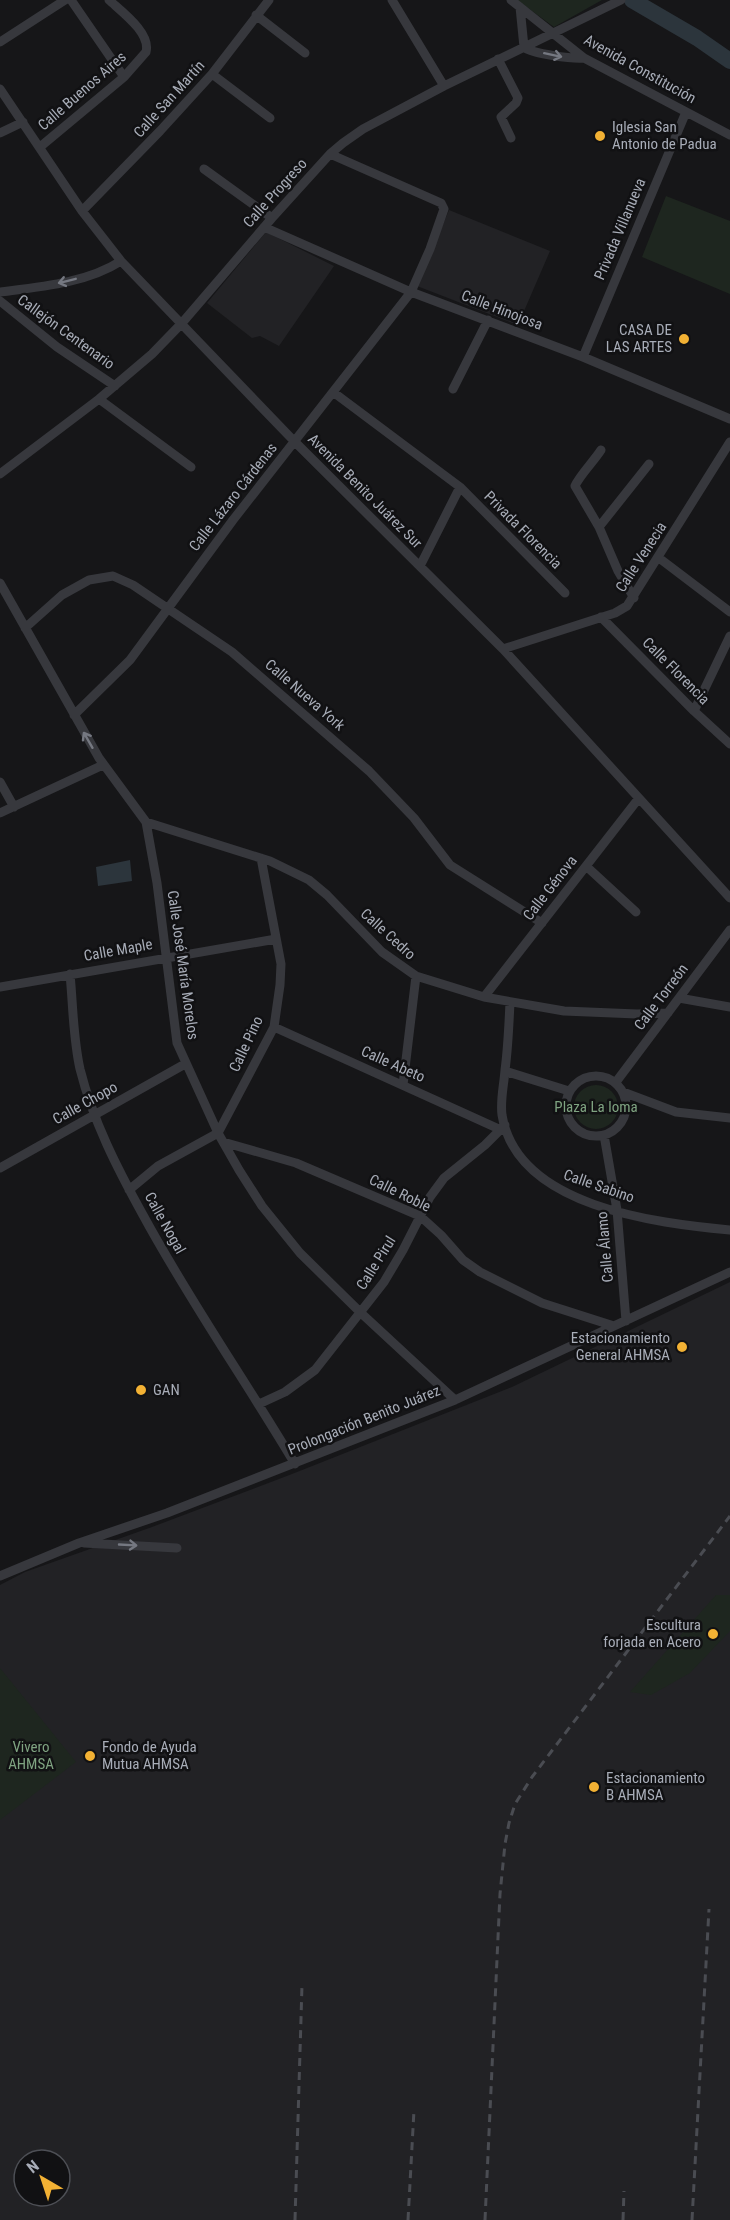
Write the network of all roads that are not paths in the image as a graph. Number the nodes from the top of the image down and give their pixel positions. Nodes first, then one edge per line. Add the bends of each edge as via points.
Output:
1 (65, 0) edge
2 (71, 0) edge
3 (109, 0) edge
4 (269, 0) edge
5 (393, 0) edge
6 (511, 0) edge
7 (621, 0) edge
8 (520, 7) junction
9 (256, 15) junction
10 (553, 33) junction
11 (0, 42) edge
12 (523, 47) junction
13 (304, 53) dead end
14 (584, 58) junction
15 (498, 59) junction
16 (212, 74) junction
17 (124, 76) junction
18 (444, 86) junction
19 (0, 88) edge
20 (686, 112) junction
21 (270, 118) dead end
22 (23, 122) junction
23 (0, 133) edge
24 (730, 135) edge
25 (511, 138) dead end
26 (40, 147) junction
27 (330, 154) junction
28 (204, 170) dead end
29 (82, 211) junction
30 (272, 218) junction
31 (264, 227) junction
32 (121, 261) junction
33 (0, 292) edge
34 (411, 292) junction
35 (0, 300) edge
36 (488, 320) junction
37 (182, 323) junction
38 (583, 357) junction
39 (115, 386) junction
40 (453, 389) dead end
41 (333, 392) junction
42 (99, 399) junction
43 (730, 419) edge
44 (294, 441) junction
45 (730, 442) edge
46 (601, 450) dead end
47 (650, 464) dead end
48 (191, 467) dead end
49 (0, 474) edge
50 (460, 487) junction
51 (599, 527) junction
52 (659, 558) junction
53 (420, 566) junction
54 (1, 590) edge
55 (565, 593) dead end
56 (634, 598) junction
57 (168, 609) junction
58 (730, 612) edge
59 (601, 617) junction
60 (25, 628) junction
61 (730, 636) edge
62 (503, 649) junction
63 (694, 711) junction
64 (74, 715) junction
65 (730, 744) edge
66 (103, 765) junction
67 (0, 782) edge
68 (639, 798) junction
69 (14, 807) junction
70 (0, 813) edge
71 (146, 822) junction
72 (261, 858) junction
73 (586, 866) junction
74 (730, 898) edge
75 (636, 912) dead end
76 (542, 923) junction
77 (730, 930) edge
78 (276, 939) junction
79 (166, 957) junction
80 (70, 974) junction
81 (416, 976) junction
82 (0, 987) edge
83 (484, 997) junction
84 (679, 998) junction
85 (510, 1002) junction
86 (730, 1006) edge
87 (668, 1013) junction
88 (274, 1027) junction
89 (185, 1064) junction
90 (505, 1071) junction
91 (616, 1082) junction
92 (403, 1085) junction
93 (568, 1091) junction
94 (623, 1092) junction
95 (94, 1115) junction
96 (730, 1118) edge
97 (502, 1127) junction
98 (604, 1135) junction
99 (221, 1137) junction
100 (0, 1168) edge
101 (129, 1190) junction
102 (617, 1210) junction
103 (420, 1216) junction
104 (730, 1230) edge
105 (730, 1272) edge
106 (361, 1313) junction
107 (626, 1321) junction
108 (614, 1326) junction
109 (455, 1400) junction
110 (259, 1404) junction
111 (295, 1464) junction
112 (79, 1543) junction
113 (177, 1548) dead end
114 (0, 1576) edge

1 - 11 street
2 - 17 street
3 - 17 street, Calle Buenos Aires via 139,30 148,48
4 - 9 street, Calle San Martín
5 - 18 street
6 - 8 street, Avenida Constitución
7 - 10 street, Calle Progreso
8 - 10 street, Avenida Constitución
8 - 12 street
9 - 13 street
9 - 16 street, Calle San Martín
10 - 12 street, Calle Progreso
10 - 14 street, Avenida Constitución
12 -> 14 street via 572,59
12 - 15 street, Calle Progreso
14 - 20 street, Avenida Constitución
15 - 18 street, Calle Progreso
15 - 25 street via 518,98 501,117
16 - 21 street
16 - 29 street, Calle San Martín
17 - 26 street, Calle Buenos Aires
18 - 27 street, Calle Progreso via 363,129
19 - 22 street, Avenida Benito Juárez Sur
20 - 24 street, Avenida Constitución
20 - 38 street, Privada Villanueva
22 - 23 street
22 - 26 street, Avenida Benito Juárez Sur
26 - 29 street, Avenida Benito Juárez Sur
27 - 30 street, Calle Progreso
27 - 34 street, Calle Lázaro Cárdenas via 443,205 435,236
28 - 30 street
29 - 32 street, Avenida Benito Juárez Sur
30 - 31 street, Calle Progreso
31 - 34 street, Calle Hinojosa
31 - 37 street, Calle Progreso
32 -> 33 street via 92,275
32 - 37 street, Avenida Benito Juárez Sur
34 - 36 street, Calle Hinojosa
34 - 41 street, Calle Lázaro Cárdenas
35 - 39 street, Callejón Centenario via 57,347
36 - 38 street, Calle Hinojosa
36 - 40 street
37 - 39 street, Calle Progreso
37 - 44 street, Avenida Benito Juárez Sur
38 - 43 street, Calle Hinojosa
39 - 42 street, Calle Progreso
41 - 44 street, Calle Lázaro Cárdenas
41 - 50 street
42 - 48 street
42 - 49 street, Calle Progreso
44 - 53 street, Avenida Benito Juárez Sur
44 - 57 street, Calle Lázaro Cárdenas
45 - 52 street, Calle Venecia
46 - 51 street via 575,486
47 - 51 street
50 - 53 street
50 - 55 street, Privada Florencia
51 - 56 street
52 - 56 street, Calle Venecia
52 - 58 street
53 - 62 street, Avenida Benito Juárez Sur
54 - 60 street, Calle José María Morelos
56 - 59 street, Calle Venecia via 622,610
57 - 60 street, Calle Nueva York via 127,581 104,576 75,586
57 - 64 street, Calle Lázaro Cárdenas via 130,660
57 - 76 street, Calle Nueva York via 232,652 369,771 414,818 450,865
59 - 62 street, Calle Venecia
59 - 63 street, Calle Florencia
60 - 64 street, Calle José María Morelos
61 - 63 street
62 - 68 street, Avenida Benito Juárez Sur
63 - 65 street, Calle Florencia
66 -> 64 street, Calle José María Morelos
66 - 69 street
66 - 71 street, Calle José María Morelos
67 - 69 street
68 - 73 street, Calle Génova
68 - 74 street, Avenida Benito Juárez Sur
69 - 70 street
71 - 72 street, Calle Cedro
71 - 79 street, Calle José María Morelos
72 - 78 street, Calle Pino
72 - 81 street, Calle Cedro via 316,886 382,952
73 - 75 street
73 - 76 street, Calle Génova
76 - 83 street, Calle Génova
77 - 84 street, Calle Torreón
78 - 79 street, Calle Maple
78 - 88 street, Calle Pino via 281,964
79 - 80 street, Calle Maple
79 - 89 street, Calle José María Morelos via 175,1036
80 - 82 street, Calle Maple
80 - 95 street, Calle Nogal via 78,1058
81 - 83 street, Calle Cedro
81 - 92 street
83 - 85 street, Calle Cedro
84 - 86 street
84 - 87 street, Calle Torreón
85 - 87 street, Calle Cedro via 564,1011
85 - 90 street, Calle Sabino
87 - 91 street, Calle Torreón
88 - 92 street, Calle Abeto
88 - 99 street, Calle Pino
89 - 95 street, Calle Chopo
89 - 99 street, Calle José María Morelos
90 - 93 street
90 - 97 street, Calle Sabino
91 - 93 street via 596,1075 585,1077
91 - 94 street
92 - 97 street, Calle Abeto
93 - 98 street via 565,1107 575,1128 585,1134
94 - 96 street via 676,1112
94 - 98 street via 625,1115 614,1130
95 - 100 street, Calle Chopo
95 - 101 street, Calle Nogal
97 - 102 street, Calle Sabino via 537,1176 572,1196
97 - 103 street, Calle Pirul via 444,1178
98 - 102 street, Calle Álamo
99 - 101 street via 158,1166
99 - 103 street, Calle Roble via 296,1163
99 - 106 street, Calle José María Morelos via 262,1206 300,1253
101 - 110 street, Calle Nogal via 172,1267
102 - 104 street, Calle Sabino
102 - 107 street, Calle Álamo
103 - 106 street, Calle Pirul via 384,1282
103 - 108 street, Calle Roble via 480,1272 542,1303
105 - 107 street, Prolongación Benito Juárez
106 - 109 street, Calle José María Morelos
106 - 110 street, Calle Pirul via 315,1370 285,1392
107 - 108 street, Prolongación Benito Juárez
108 - 109 street, Prolongación Benito Juárez
109 - 111 street, Prolongación Benito Juárez
110 - 111 street, Calle Nogal
111 - 112 street, Prolongación Benito Juárez
112 -> 113 street
112 - 114 street, Prolongación Benito Juárez

